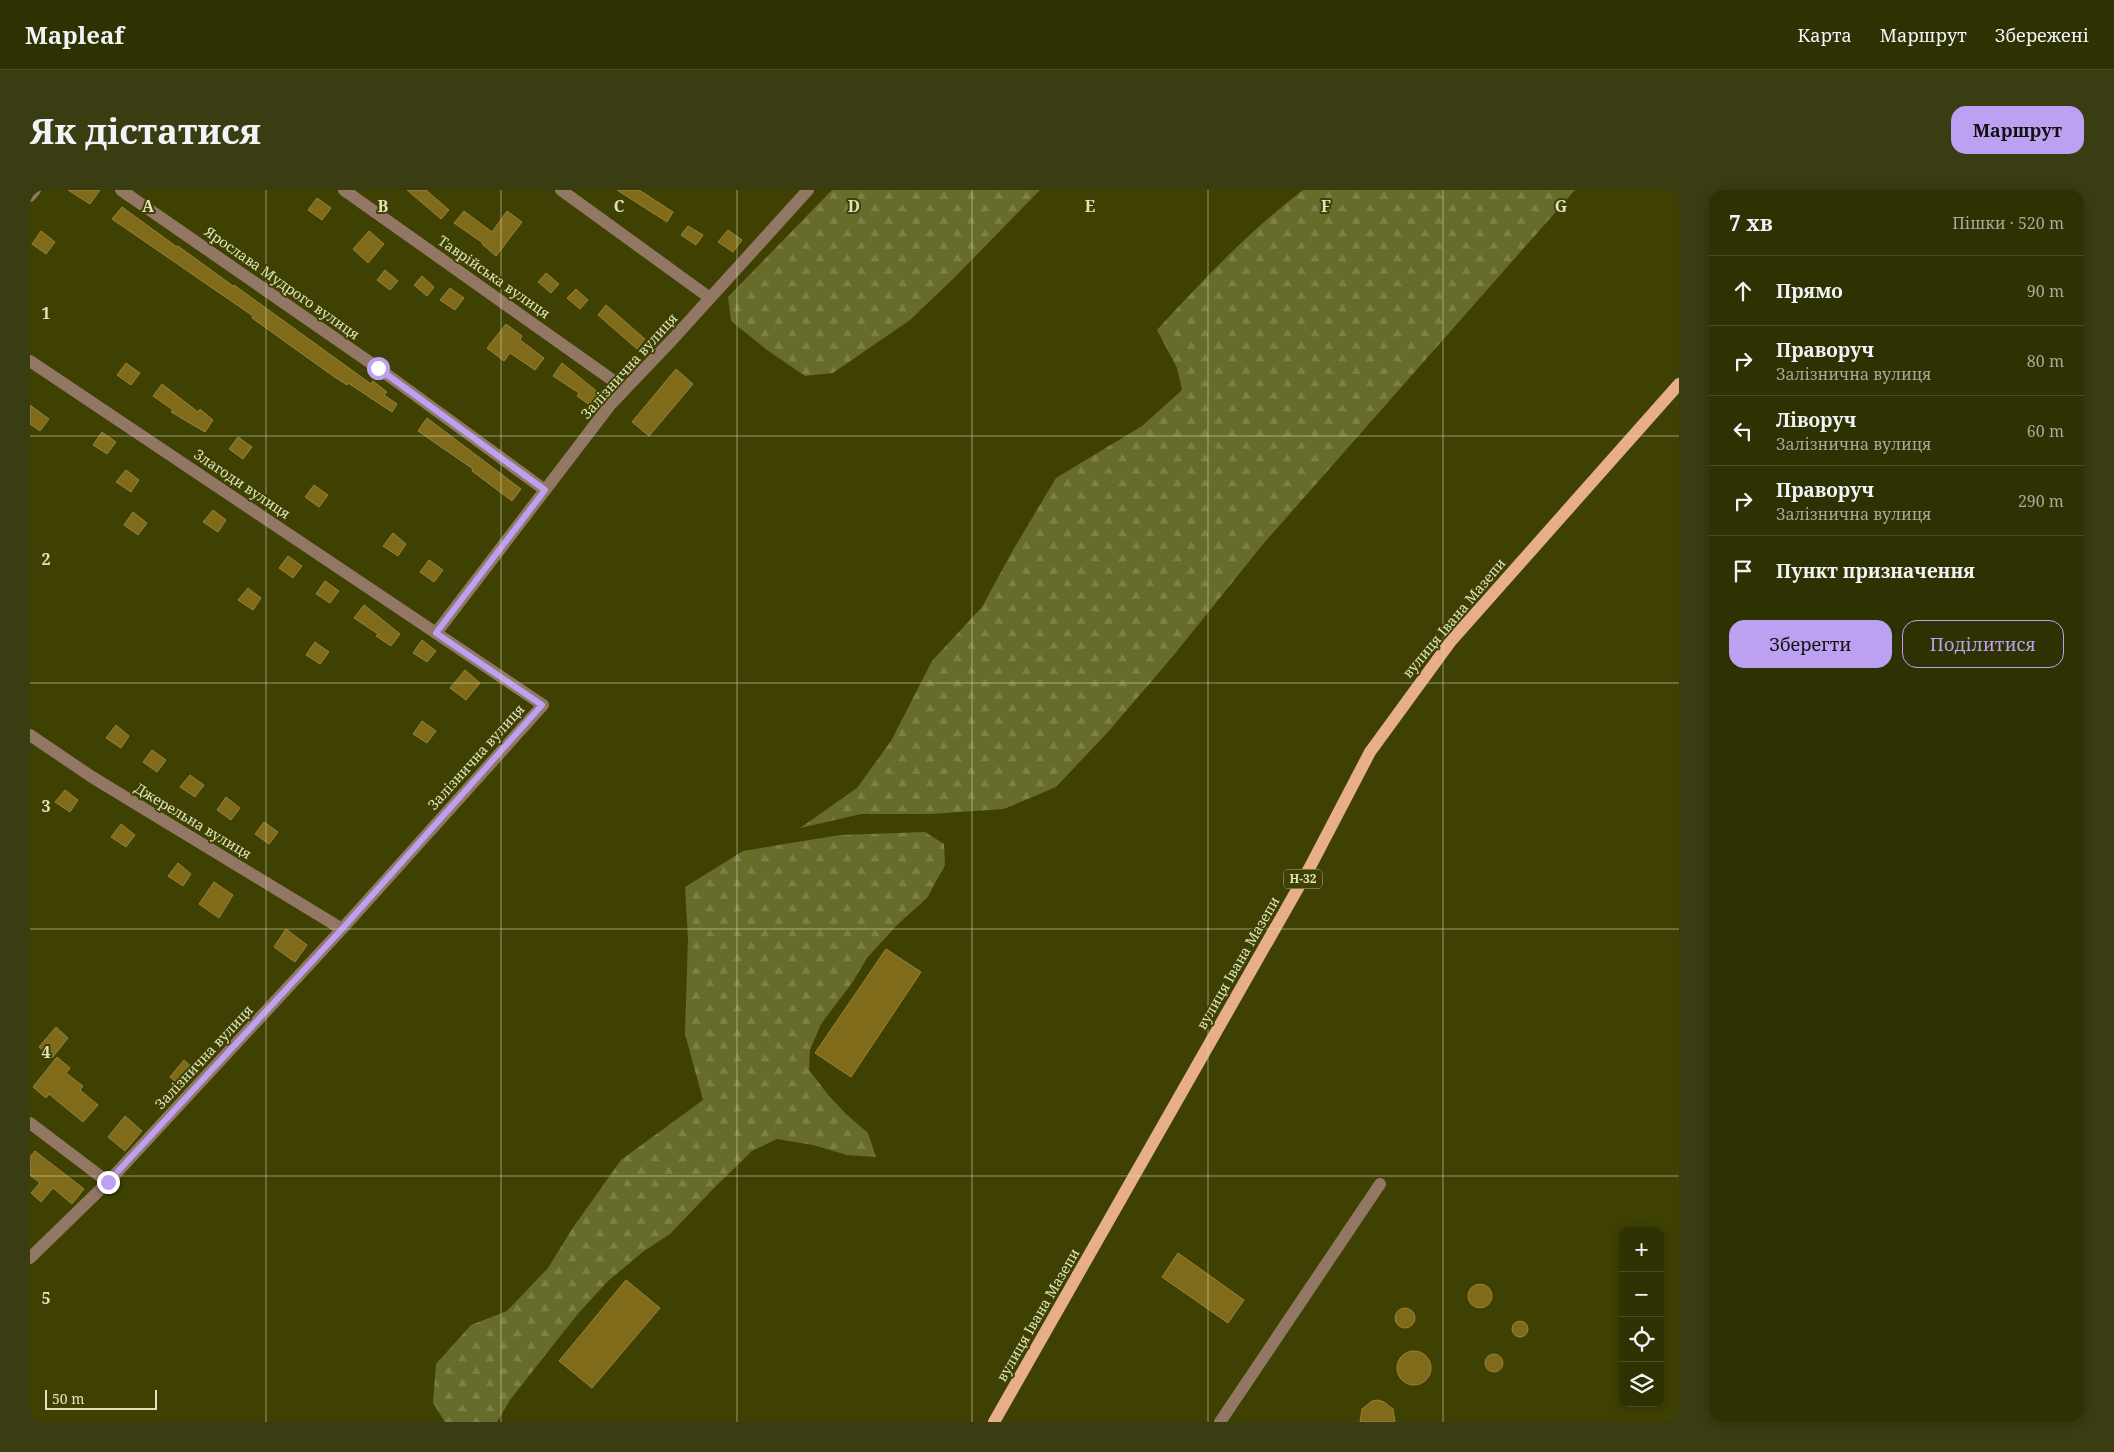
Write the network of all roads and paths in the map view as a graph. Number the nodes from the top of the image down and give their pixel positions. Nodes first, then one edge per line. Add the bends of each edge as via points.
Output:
1 (35, 190) edge
2 (121, 190) edge
3 (344, 190) edge
4 (561, 190) edge
5 (808, 190) edge
6 (30, 196) edge
7 (710, 298) junction
8 (30, 361) edge
9 (1679, 384) edge
10 (625, 389) junction
11 (545, 490) junction
12 (436, 633) junction
13 (30, 735) edge
14 (342, 929) junction
15 (30, 1123) edge
16 (108, 1182) junction
17 (1380, 1184) dead end
18 (30, 1258) edge
19 (994, 1422) edge
20 (1220, 1422) edge

1 - 6 street
2 - 11 street, Ярослава Мудрого вулиця via 378,368
3 - 10 street, Таврійська вулиця
4 - 7 street
5 - 7 street, Залізнична вулиця
7 - 10 street, Залізнична вулиця
8 - 12 street, Злагоди вулиця
9 - 19 main road, вулиця Івана Мазепи / Н-32 via 1451,641 1370,752 1310,868
10 - 11 street, Залізнична вулиця
11 - 12 street, Залізнична вулиця
12 - 14 street, Залізнична вулиця via 542,705
13 - 14 street, Джерельна вулиця via 92,777
14 - 16 street, Залізнична вулиця
15 - 16 street
16 - 18 street, Залізнична вулиця
17 - 20 street

